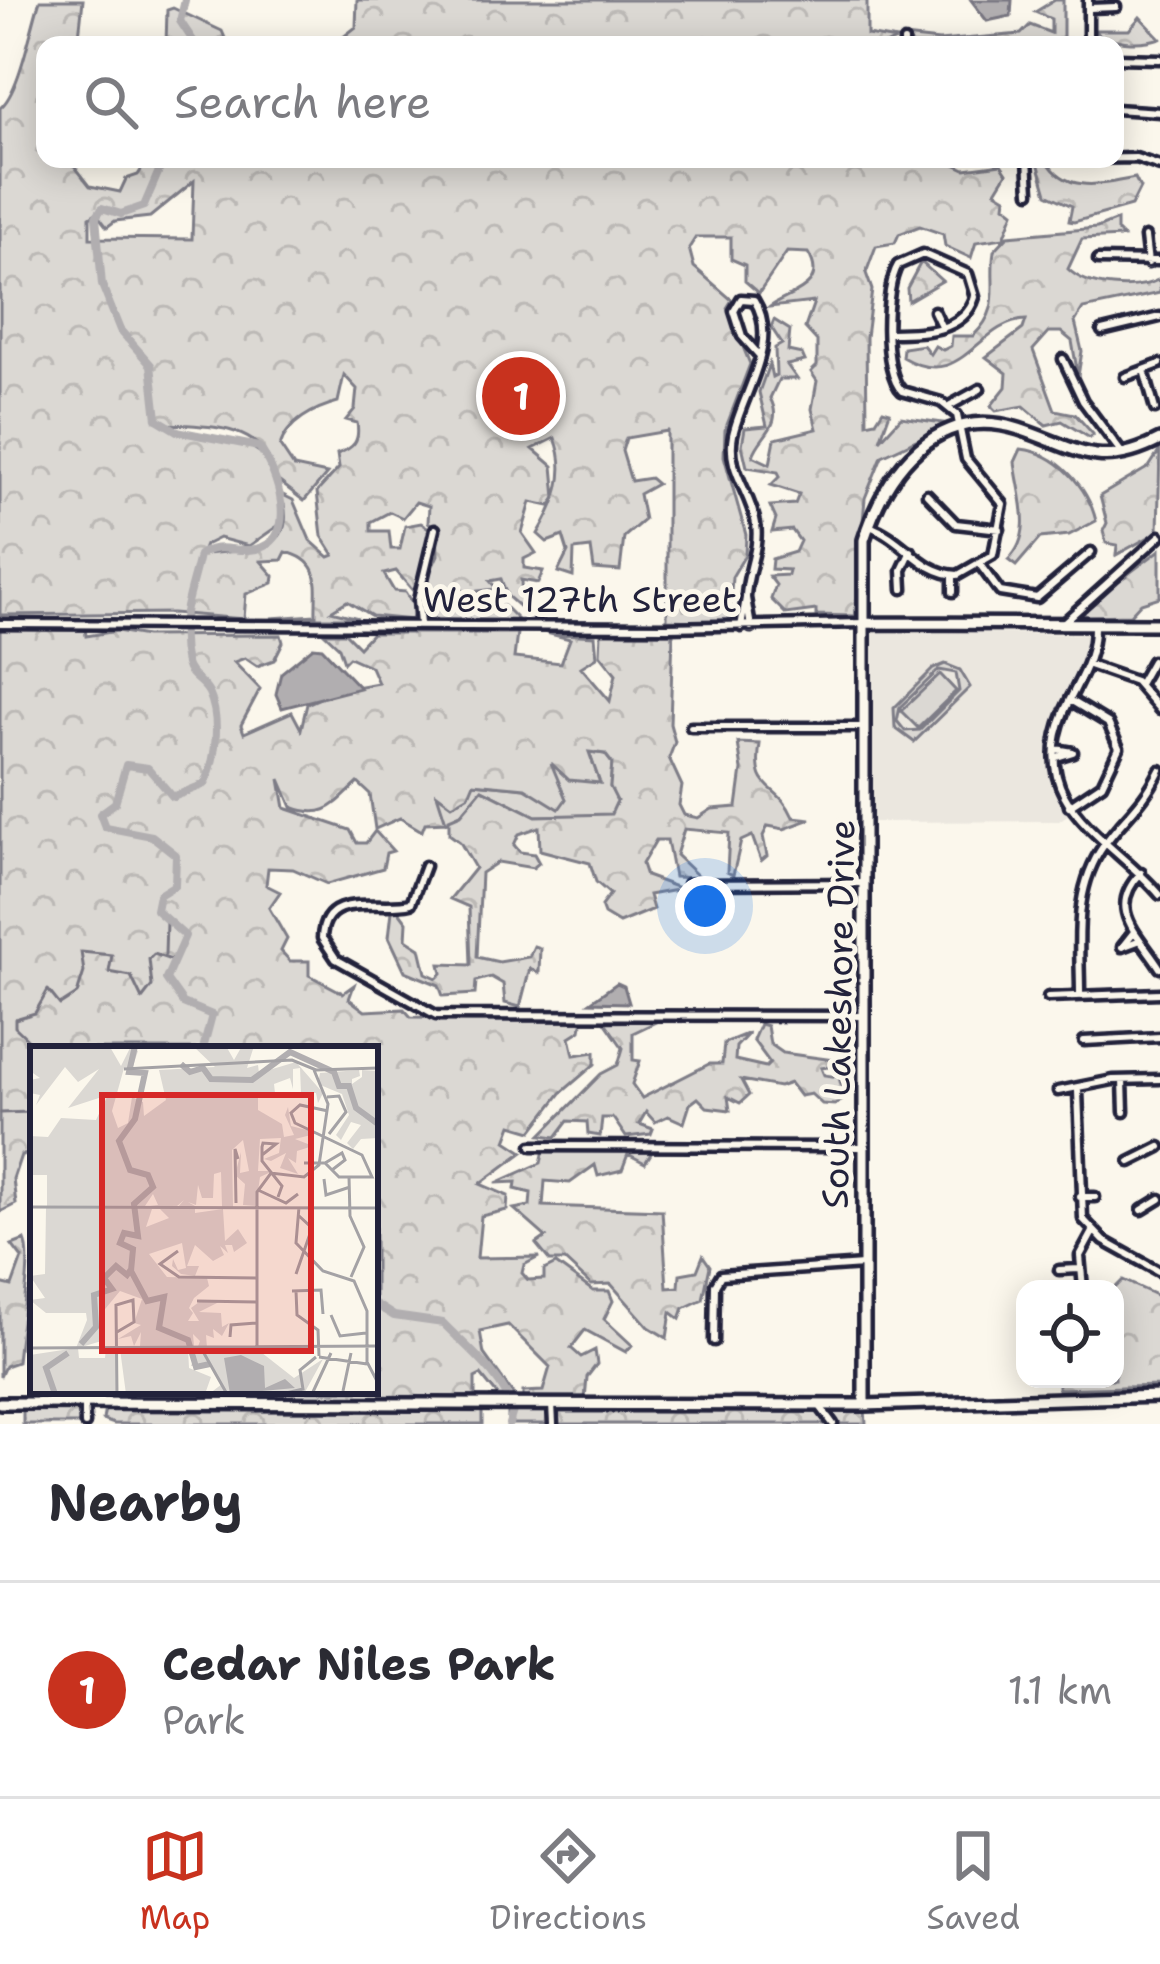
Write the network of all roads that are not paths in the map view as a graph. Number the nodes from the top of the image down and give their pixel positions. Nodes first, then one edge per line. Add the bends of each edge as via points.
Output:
1 (1088, 4) edge
2 (1116, 8) dead end
3 (1088, 36) edge
4 (1124, 58) edge
5 (1160, 59) edge
6 (1124, 110) edge
7 (1160, 112) edge
8 (1124, 158) edge
9 (1160, 166) edge
10 (1029, 168) edge
11 (1030, 191) dead end
12 (1145, 237) dead end
13 (1098, 260) dead end
14 (1160, 261) edge
15 (1148, 263) junction
16 (934, 311) dead end
17 (1160, 317) edge
18 (942, 328) junction
19 (1102, 331) dead end
20 (890, 333) junction
21 (759, 355) junction
22 (1063, 359) dead end
23 (1160, 364) edge
24 (1144, 370) junction
25 (1125, 377) dead end
26 (980, 389) dead end
27 (950, 408) junction
28 (1155, 409) dead end
29 (958, 428) junction
30 (1160, 440) edge
31 (1122, 456) junction
32 (927, 494) dead end
33 (869, 526) junction
34 (435, 529) dead end
35 (1000, 530) junction
36 (1160, 536) edge
37 (911, 551) junction
38 (1091, 552) dead end
39 (981, 566) junction
40 (953, 575) junction
41 (903, 589) dead end
42 (953, 592) dead end
43 (865, 623) junction
44 (0, 624) edge
45 (1062, 624) junction
46 (1094, 624) junction
47 (1160, 624) edge
48 (420, 625) junction
49 (746, 627) junction
50 (1152, 661) dead end
51 (1089, 665) junction
52 (1139, 684) junction
53 (1070, 700) junction
54 (1160, 710) edge
55 (692, 727) dead end
56 (866, 727) junction
57 (1160, 770) edge
58 (1069, 806) junction
59 (1105, 844) junction
60 (425, 866) dead end
61 (1141, 873) junction
62 (688, 884) dead end
63 (866, 884) junction
64 (1159, 890) edge
65 (1160, 968) edge
66 (1080, 993) junction
67 (1160, 993) edge
68 (1048, 997) dead end
69 (865, 1016) junction
70 (1160, 1036) edge
71 (1084, 1041) dead end
72 (1160, 1079) edge
73 (1123, 1080) junction
74 (1058, 1090) dead end
75 (1078, 1090) junction
76 (1124, 1112) dead end
77 (532, 1146) dead end
78 (1160, 1147) edge
79 (863, 1148) junction
80 (1130, 1162) dead end
81 (1080, 1197) junction
82 (1096, 1197) dead end
83 (1160, 1199) edge
84 (1142, 1210) dead end
85 (1093, 1232) junction
86 (863, 1264) junction
87 (1079, 1269) junction
88 (1058, 1270) dead end
89 (1159, 1270) edge
90 (1081, 1280) edge
91 (714, 1341) dead end
92 (84, 1397) edge
93 (1160, 1400) edge
94 (0, 1403) edge
95 (552, 1404) junction
96 (819, 1405) junction
97 (864, 1405) junction
98 (85, 1424) edge
99 (553, 1424) edge
100 (833, 1424) edge

1 - 2 street
1 - 3 street
4 - 5 street
6 - 7 street
8 - 9 street
10 - 11 street
12 - 15 street
13 - 15 street
14 - 15 street
16 - 18 street
17 - 19 street
18 - 20 street
18 - 20 street via 968,314 974,286 964,270 919,254 891,277
20 - 27 street via 895,384
21 - 21 street via 760,311 745,298 735,306 736,322
21 - 49 street via 733,437 734,471 756,525
22 - 31 street
23 - 24 street
24 - 25 street
24 - 28 street
26 - 27 street
27 - 29 street
29 - 31 street via 1004,426 1081,455
29 - 33 street via 901,462
29 - 35 street via 974,472 1004,504
30 - 31 street
32 - 35 street via 956,524
33 - 37 street
33 - 43 street, South Lakeshore Drive
34 - 48 street
35 - 39 street
36 - 45 street
37 - 40 street via 928,568
37 - 41 street
38 - 39 street via 1037,598 1000,592
39 - 40 street
40 - 42 street
43 - 45 street, West 127th Street
43 - 49 street, West 127th Street
43 - 56 street, South Lakeshore Drive
44 - 48 street, West 127th Street
45 - 46 street, West 127th Street
46 - 47 street, West 127th Street
46 - 51 street
48 - 49 street, West 127th Street
50 - 52 street
51 - 52 street
51 - 53 street
52 - 54 street
53 - 58 street via 1056,753
53 - 58 street via 1111,727 1119,750 1100,786
55 - 56 street
56 - 63 street, South Lakeshore Drive
57 - 59 street via 1139,809
58 - 59 street
59 - 61 street
59 - 66 street via 1082,888
60 - 69 street via 411,903 333,910 322,929 326,951 431,1013
61 - 64 street
61 - 65 street via 1124,898 1136,936
62 - 63 street
63 - 69 street, South Lakeshore Drive
66 - 67 street
66 - 68 street
69 - 79 street, South Lakeshore Drive
70 - 71 street
72 - 73 street
73 - 75 street
73 - 76 street
74 - 75 street
75 - 81 street
77 - 79 street
78 - 80 street
79 - 86 street, South Lakeshore Drive
81 - 82 street
81 - 85 street
83 - 84 street
85 - 87 street
85 - 89 street
86 - 91 street via 718,1277
86 - 97 street, South Lakeshore Drive
87 - 88 street
87 - 90 street
92 - 94 street
92 - 95 street
92 - 98 street
93 - 97 street
95 - 96 street
95 - 99 street
96 - 97 street
96 - 100 street

